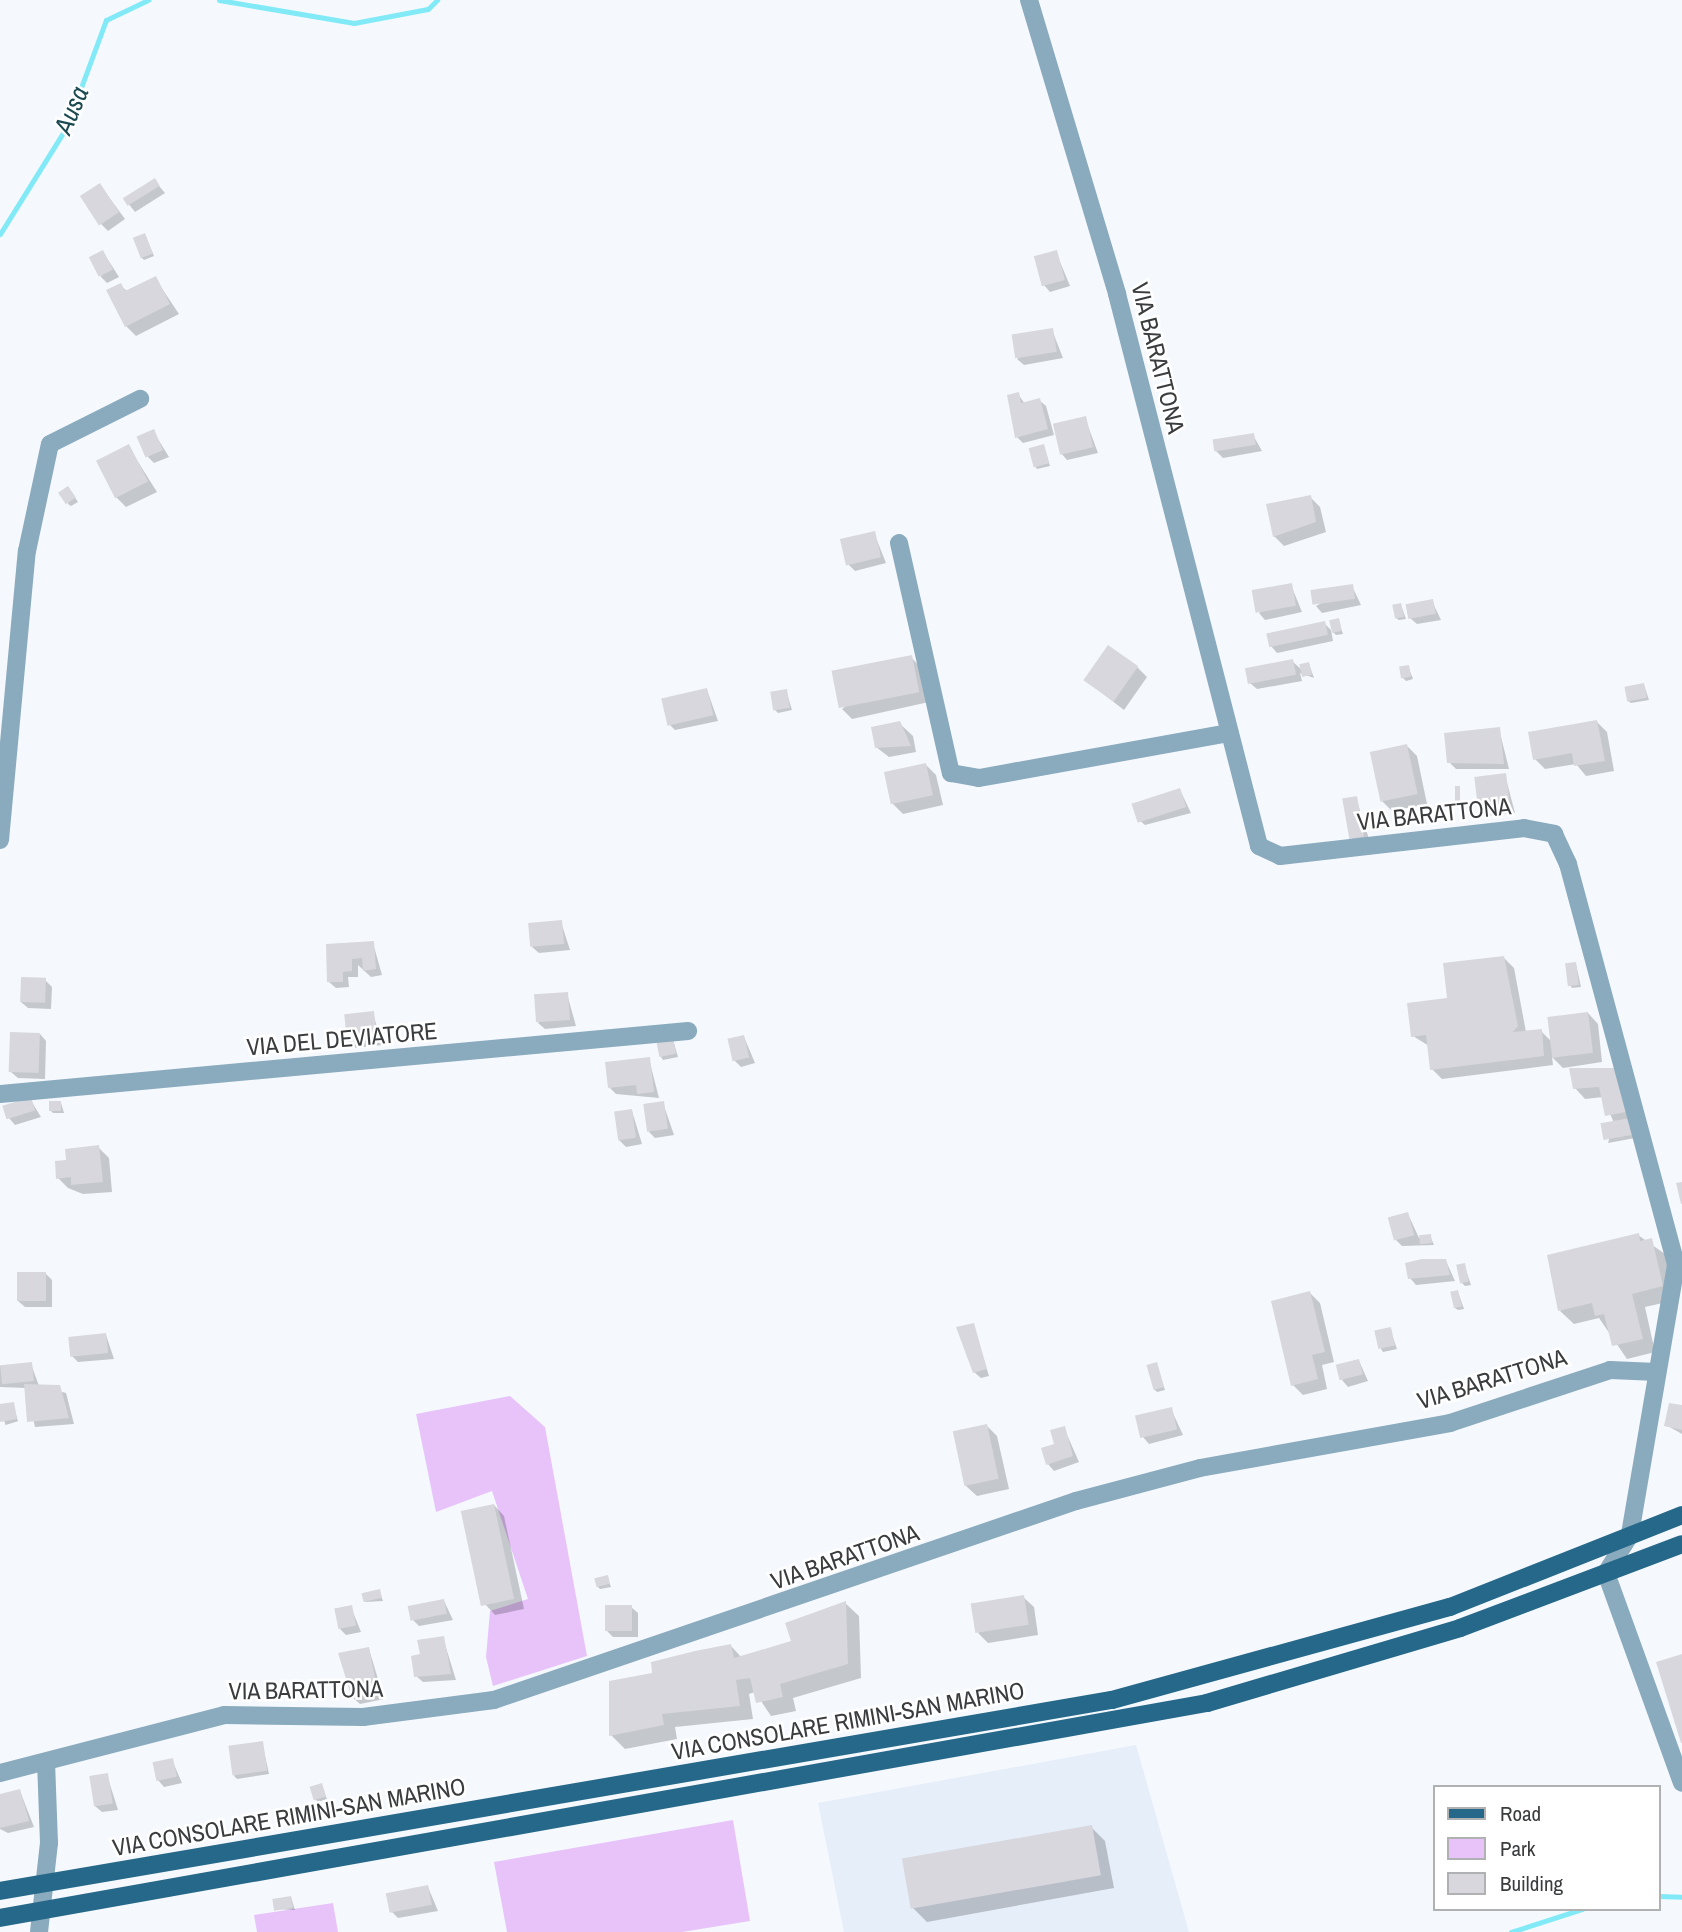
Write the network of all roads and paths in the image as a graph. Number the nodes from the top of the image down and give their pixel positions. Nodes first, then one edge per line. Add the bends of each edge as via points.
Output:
1 (1028, 0) edge
2 (140, 399) dead end
3 (899, 543) dead end
4 (1228, 733) junction
5 (0, 840) edge
6 (688, 1031) dead end
7 (0, 1094) edge
8 (1679, 1262) edge
9 (1657, 1372) junction
10 (1682, 1515) edge
11 (1630, 1535) junction
12 (1682, 1544) edge
13 (1606, 1573) junction
14 (46, 1762) junction
15 (0, 1773) edge
16 (1682, 1783) edge
17 (45, 1884) junction
18 (0, 1891) edge
19 (37, 1912) junction
20 (0, 1918) edge
21 (39, 1932) edge

1 - 4 street, VIA BARATTONA via 1118,295
2 - 5 street via 50,444 27,551
3 - 4 street via 951,773 979,778
4 - 8 street, VIA BARATTONA via 1259,846 1280,856 1524,828 1554,834 1568,864
6 - 7 street, VIA DEL DEVIATORE
8 - 9 street, VIA BARATTONA
9 - 11 street, VIA BARATTONA
9 - 14 street, VIA BARATTONA via 1611,1370 1450,1423 1200,1468 1076,1501 494,1700 363,1717 224,1715
10 - 11 main road, VIA CONSOLARE RIMINI-SAN MARINO
11 - 13 street
11 - 17 main road, VIA CONSOLARE RIMINI-SAN MARINO via 1450,1607 1112,1700
12 - 13 main road, VIA CONSOLARE RIMINI-SAN MARINO
13 - 16 street
13 - 19 main road, VIA CONSOLARE RIMINI-SAN MARINO via 1338,1667 1169,1712
14 - 15 street, VIA BARATTONA
14 - 17 street
17 - 18 main road, VIA CONSOLARE RIMINI-SAN MARINO
17 - 19 street
19 - 20 main road, VIA CONSOLARE RIMINI-SAN MARINO
19 - 21 street

